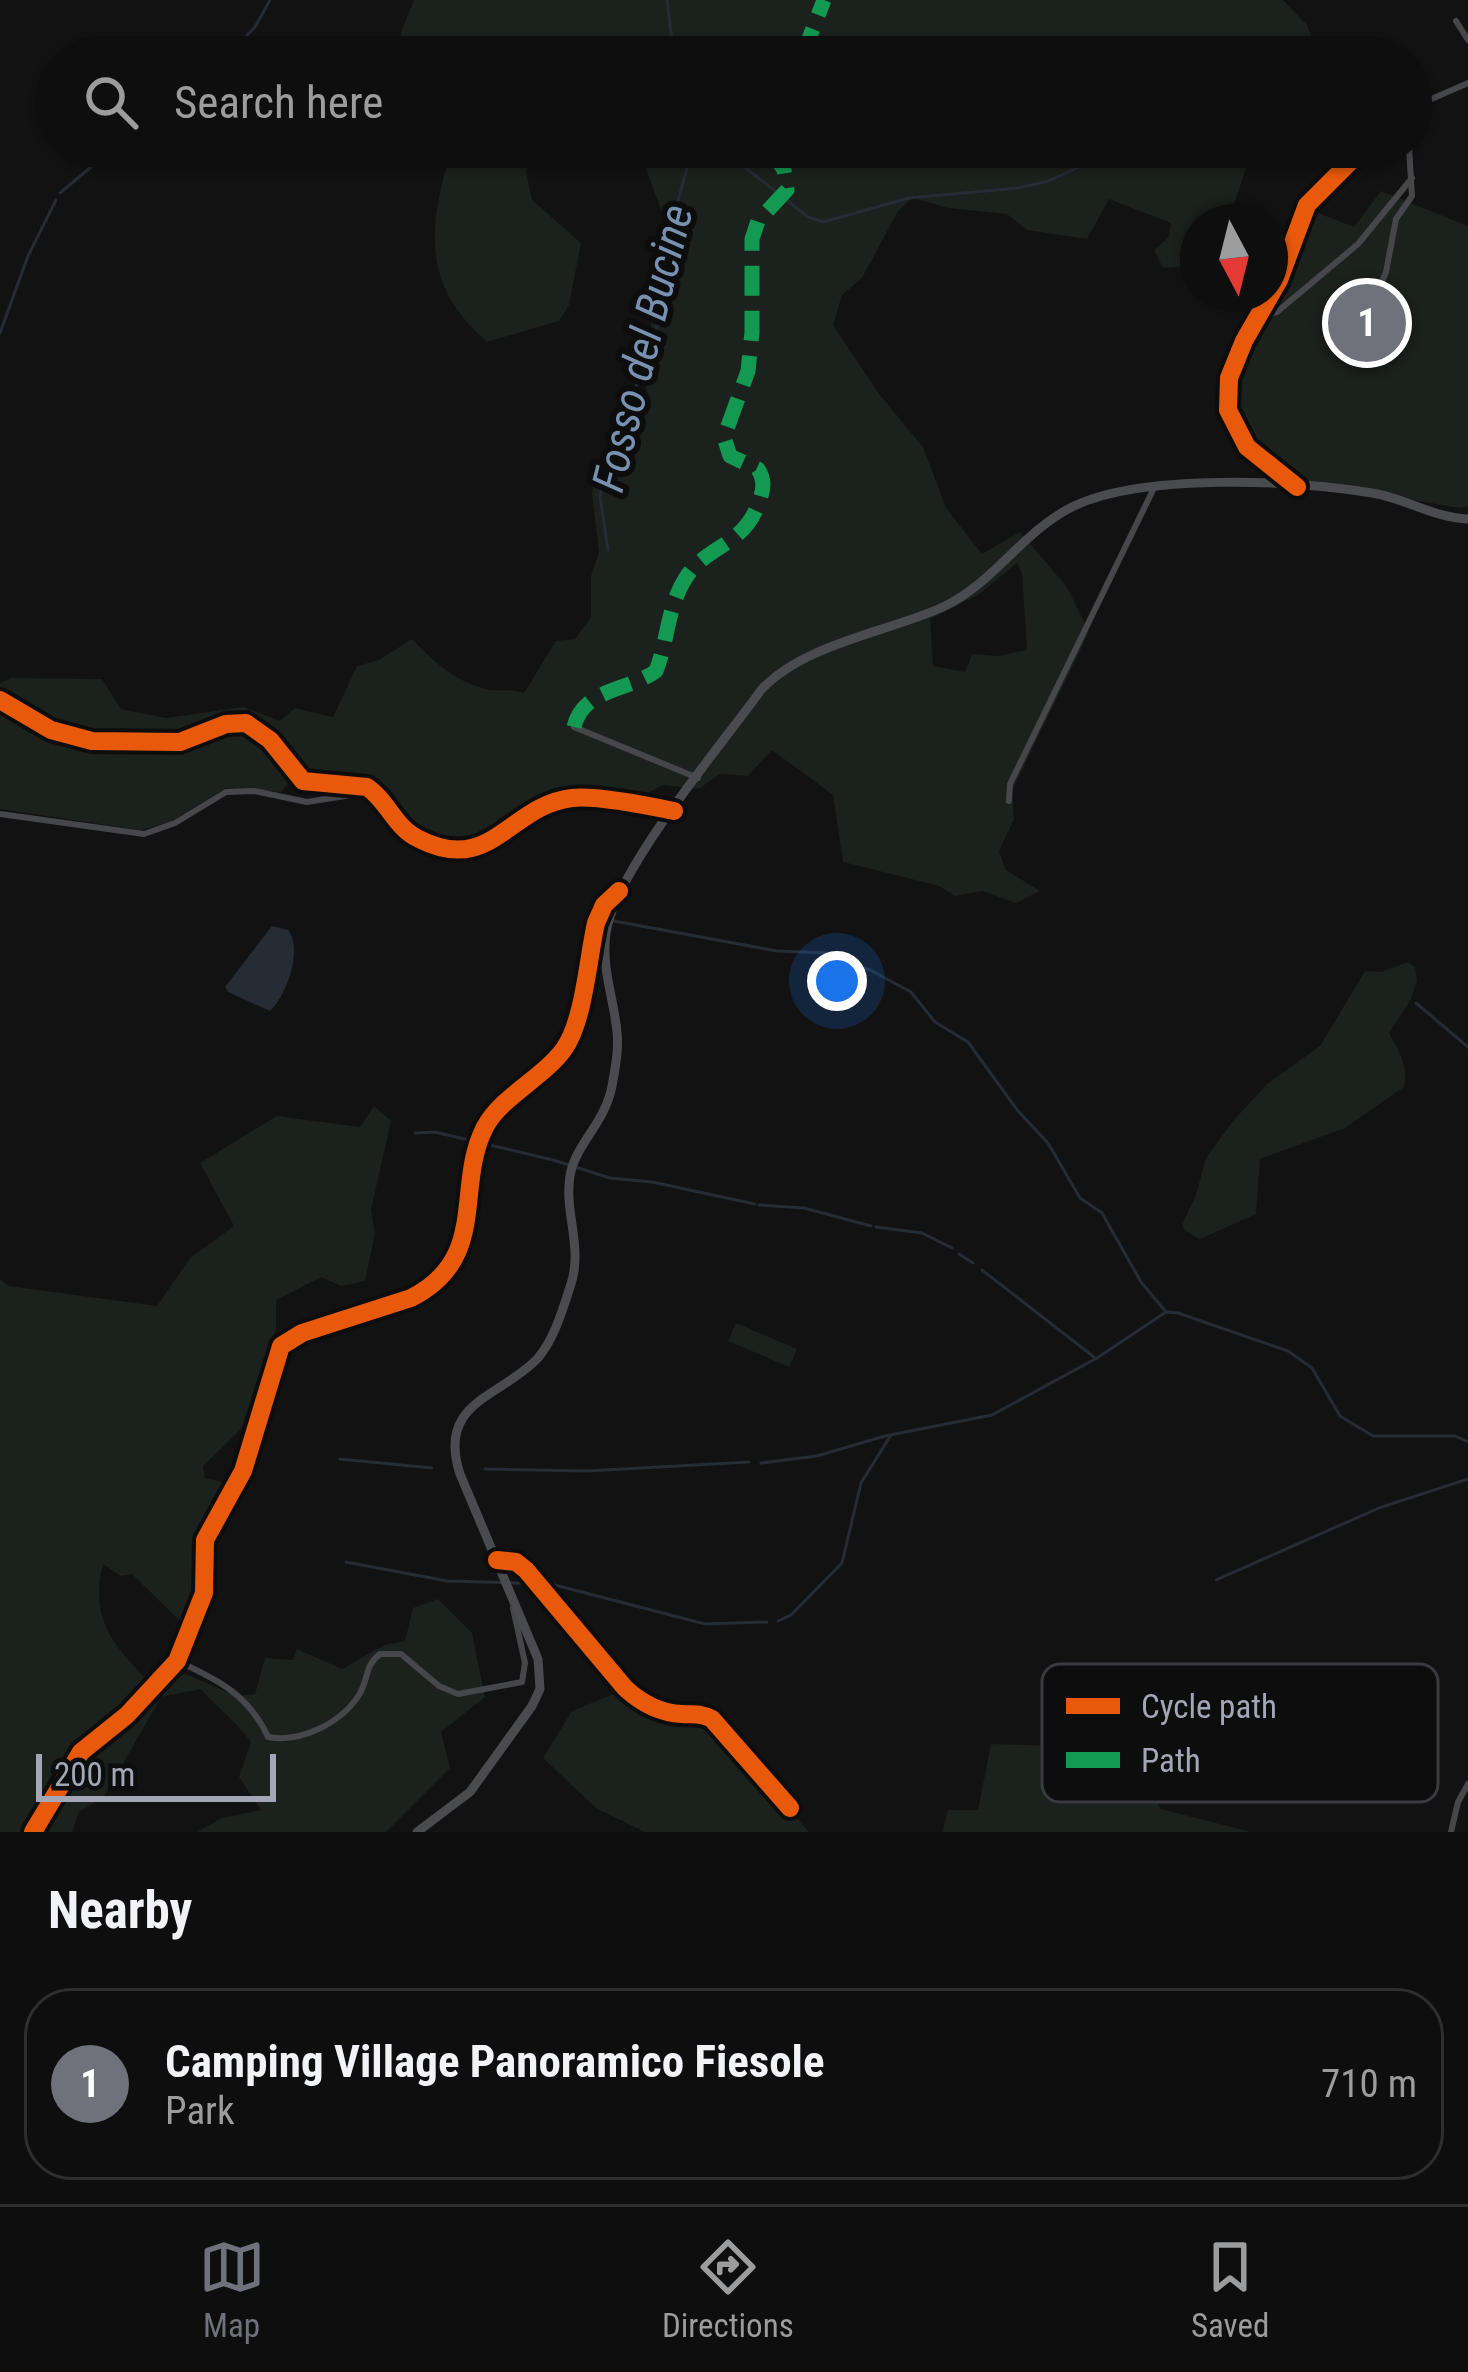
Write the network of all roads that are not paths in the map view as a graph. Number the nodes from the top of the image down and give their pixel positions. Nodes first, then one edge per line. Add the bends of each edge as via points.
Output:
1 (1456, 21) dead end
2 (1468, 40) edge
3 (1468, 83) edge
4 (1432, 99) edge
5 (1344, 168) edge
6 (1411, 168) edge
7 (1412, 178) junction
8 (1377, 294) dead end
9 (1259, 316) junction
10 (1297, 487) junction
11 (1154, 488) junction
12 (1468, 519) edge
13 (0, 700) edge
14 (574, 727) dead end
15 (698, 778) junction
16 (374, 791) junction
17 (1009, 801) dead end
18 (674, 811) junction
19 (0, 814) edge
20 (619, 891) junction
21 (497, 1560) junction
22 (509, 1588) junction
23 (177, 1661) junction
24 (1468, 1784) edge
25 (790, 1808) dead end
26 (33, 1832) edge
27 (417, 1832) edge
28 (1451, 1832) edge

1 - 2 street
3 - 4 street
5 - 9 street via 1307,205
6 - 7 street
7 - 8 street
7 - 9 street via 1358,244 1276,312
9 - 10 street via 1232,366 1228,410 1254,455
10 - 11 main road
10 - 12 main road via 1369,492
11 - 15 main road via 1071,508 958,599 782,671
11 - 17 street via 1010,784
13 - 16 street via 62,735 92,741 180,742 247,723 304,781
14 - 15 street
15 - 18 main road
16 - 18 street via 405,831 454,850 482,847 569,798
16 - 19 street via 307,802 226,792 144,834
18 - 20 main road
20 - 21 main road via 604,952 617,1033 612,1085 600,1124 573,1165 575,1269 535,1361 471,1406 458,1432 457,1463
20 - 23 street via 596,923 569,1040 492,1118 480,1144 463,1235 444,1273 426,1291 281,1346 243,1471 205,1540 204,1593
21 - 22 main road
21 - 25 street via 516,1562 539,1584 630,1693 662,1711 709,1716
22 - 23 street via 522,1682 458,1694 401,1654 380,1654 356,1700 304,1735 268,1736 236,1692
22 - 27 main road via 539,1666 537,1696 470,1792
23 - 26 street via 81,1752
24 - 28 street

